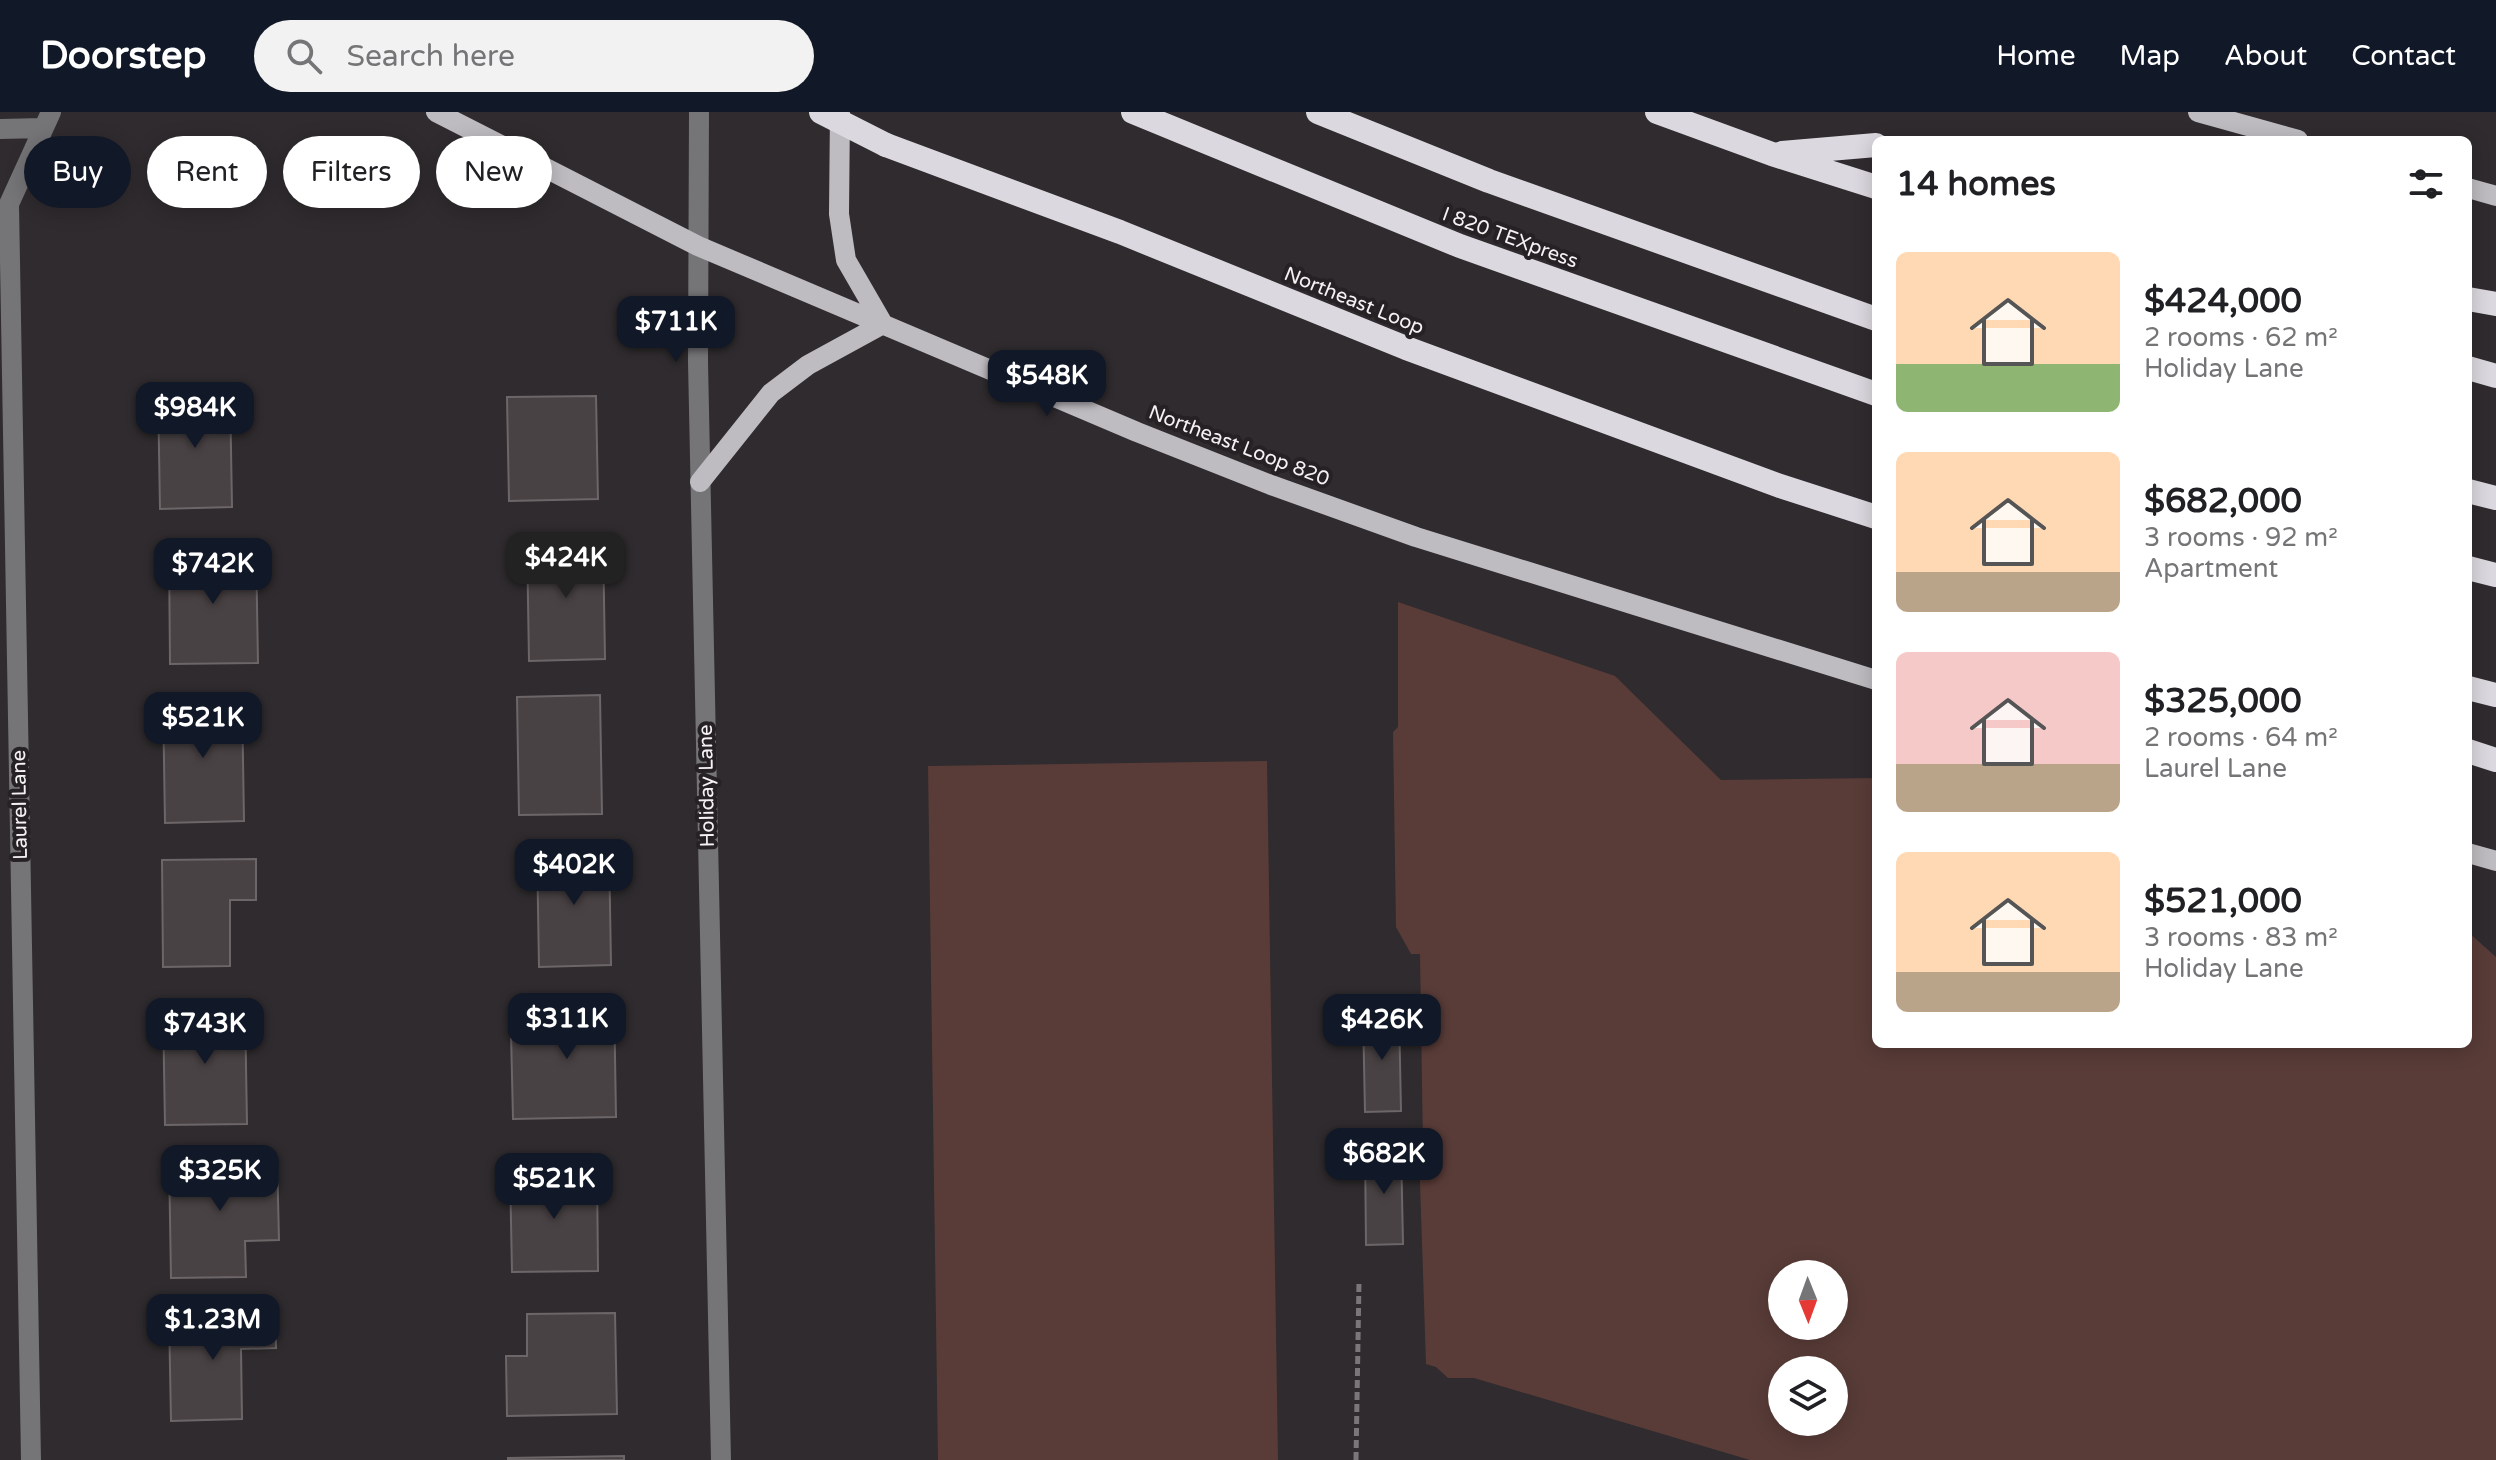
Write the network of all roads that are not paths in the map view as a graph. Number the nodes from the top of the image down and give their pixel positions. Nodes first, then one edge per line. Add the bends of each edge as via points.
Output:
1 (436, 112) edge
2 (699, 112) edge
3 (821, 112) edge
4 (840, 112) edge
5 (1133, 112) edge
6 (1318, 112) edge
7 (1657, 112) edge
8 (2198, 112) edge
9 (47, 120) edge
10 (0, 129) edge
11 (2284, 136) edge
12 (1872, 145) edge
13 (1772, 154) junction
14 (1872, 186) edge
15 (2472, 189) edge
16 (2496, 196) edge
17 (698, 246) junction
18 (2472, 300) edge
19 (2496, 304) edge
20 (1872, 318) edge
21 (883, 324) junction
22 (2472, 369) edge
23 (2496, 376) edge
24 (1872, 393) edge
25 (700, 482) junction
26 (2472, 492) edge
27 (2496, 498) edge
28 (1872, 516) edge
29 (2472, 569) edge
30 (2496, 575) edge
31 (1872, 679) edge
32 (2472, 689) edge
33 (2496, 695) edge
34 (2472, 752) edge
35 (2496, 760) edge
36 (2472, 854) edge
37 (2496, 861) edge
38 (31, 1460) edge
39 (721, 1460) edge

1 - 17 main road, Northeast Loop 820
2 - 17 street, Holiday Lane
3 - 28 highway, Northeast Loop, bridge via 886,145 1120,232 1406,348
4 - 21 main road via 839,214 846,260
5 - 24 highway, I 820 TEXpress via 1460,246
6 - 20 highway via 1489,181
7 - 13 highway
8 - 11 main road
9 - 10 street
9 - 38 street, Laurel Lane via 9,204
12 - 13 highway
13 - 14 highway
15 - 16 main road
17 - 21 main road, Northeast Loop 820
17 - 25 street, Holiday Lane
18 - 19 highway
21 - 25 main road via 808,365 771,393
21 - 31 main road, Northeast Loop 820 via 1271,485 1416,537
22 - 23 highway
25 - 39 street, Holiday Lane
26 - 27 highway
29 - 30 highway
32 - 33 highway
34 - 35 highway
36 - 37 main road

